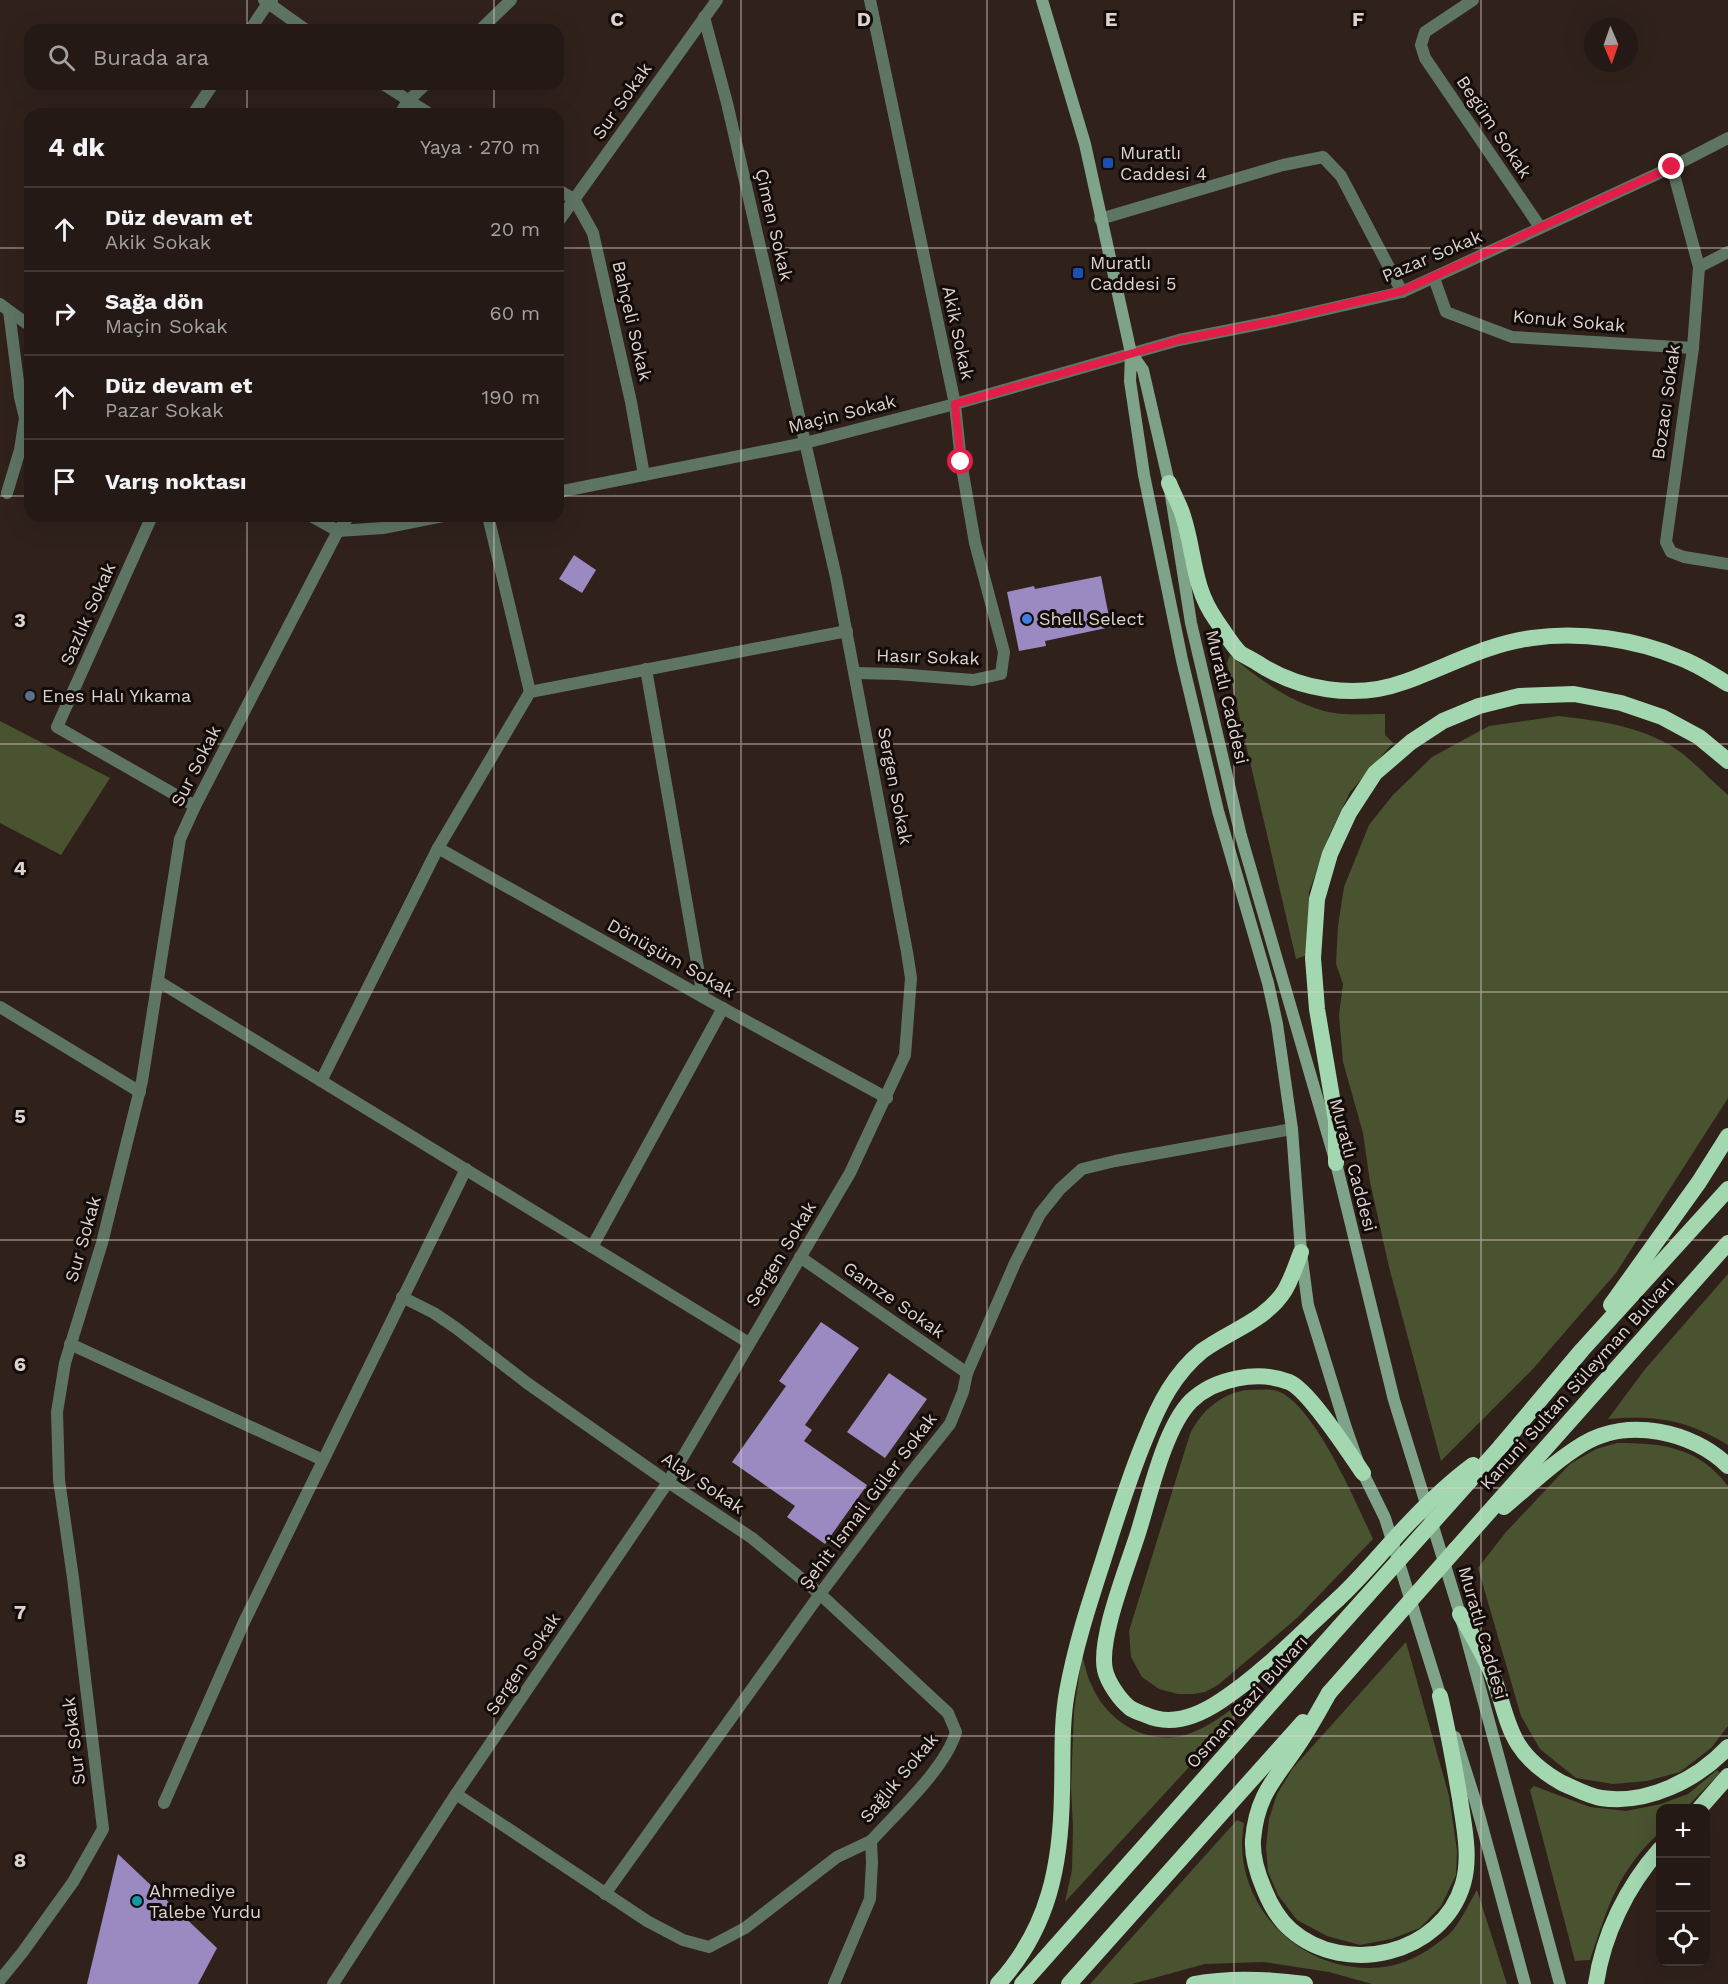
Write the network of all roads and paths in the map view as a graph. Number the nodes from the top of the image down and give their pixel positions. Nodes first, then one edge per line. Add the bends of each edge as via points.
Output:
1 (511, 0) edge
2 (717, 0) edge
3 (870, 0) edge
4 (1042, 0) edge
5 (1473, 0) edge
6 (268, 1) edge
7 (704, 17) junction
8 (254, 24) edge
9 (298, 24) edge
10 (486, 24) edge
11 (209, 90) edge
12 (392, 90) edge
13 (420, 90) edge
14 (408, 101) junction
15 (197, 108) edge
16 (404, 108) edge
17 (420, 108) edge
18 (1728, 138) edge
19 (1672, 167) junction
20 (564, 193) edge
21 (574, 199) junction
22 (564, 213) edge
23 (1100, 219) junction
24 (1540, 227) junction
25 (1728, 252) edge
26 (1699, 267) junction
27 (1434, 278) junction
28 (1402, 291) junction
29 (4, 307) edge
30 (24, 322) edge
31 (1693, 348) junction
32 (1131, 353) junction
33 (955, 404) junction
34 (24, 414) edge
35 (24, 424) edge
36 (805, 442) junction
37 (644, 475) junction
38 (1168, 483) junction
39 (564, 491) edge
40 (7, 494) dead end
41 (149, 522) edge
42 (322, 522) edge
43 (345, 522) edge
44 (413, 522) edge
45 (489, 522) edge
46 (338, 531) junction
47 (1728, 564) edge
48 (847, 630) junction
49 (646, 669) junction
50 (855, 673) junction
51 (1001, 674) joint
52 (1728, 684) edge
53 (530, 692) junction
54 (1728, 761) edge
55 (195, 806) junction
56 (438, 848) junction
57 (158, 981) junction
58 (703, 997) junction
59 (0, 1007) edge
60 (723, 1008) junction
61 (321, 1081) junction
62 (140, 1092) junction
63 (887, 1098) junction
64 (1292, 1129) junction
65 (1728, 1136) edge
66 (1336, 1163) junction
67 (465, 1169) junction
68 (1728, 1189) edge
69 (1728, 1243) edge
70 (592, 1247) junction
71 (1301, 1252) junction
72 (800, 1257) junction
73 (402, 1297) junction
74 (749, 1343) junction
75 (70, 1344) junction
76 (1582, 1350) junction
77 (967, 1373) junction
78 (1501, 1446) junction
79 (323, 1460) junction
80 (1728, 1466) edge
81 (1363, 1473) junction
82 (668, 1482) junction
83 (1456, 1549) junction
84 (820, 1594) junction
85 (1460, 1614) junction
86 (1329, 1693) junction
87 (1440, 1696) junction
88 (956, 1732) joint
89 (1728, 1747) edge
90 (1728, 1776) edge
91 (456, 1794) junction
92 (164, 1803) dead end
93 (1704, 1804) edge
94 (871, 1840) junction
95 (1656, 1853) edge
96 (605, 1894) junction
97 (0, 1980) edge
98 (333, 1984) edge
99 (834, 1984) edge
100 (998, 1984) edge
101 (1022, 1984) edge
102 (1069, 1984) edge
103 (1194, 1984) edge
104 (1305, 1984) edge
105 (1526, 1984) edge
106 (1560, 1984) edge
107 (1596, 1984) edge

1 - 10 street
2 - 7 street, Sur Sokak
3 - 33 street, Akik Sokak
4 - 23 main road, Muratlı Caddesi via 1085,144
5 - 24 street, Begüm Sokak via 1425,32 1421,45 1425,58
6 - 8 street
6 - 9 street
7 - 21 street, Sur Sokak
7 - 36 street, Çimen Sokak via 728,103
11 - 15 street
12 - 14 street
13 - 14 street
14 - 16 street
14 - 17 street
18 - 19 street, Pazar Sokak
19 - 24 street, Pazar Sokak
19 - 26 street, Bozacı Sokak
20 - 21 street
21 - 22 street, Sur Sokak
21 - 37 street, Bahçeli Sokak via 593,233 632,402
23 - 28 street via 1283,165 1323,157 1341,176
23 - 32 main road, Muratlı Caddesi
24 - 27 street, Pazar Sokak
25 - 26 street
26 - 31 street, Bozacı Sokak
27 - 28 street, Pazar Sokak
27 - 31 street, Konuk Sokak via 1446,312 1512,337
28 - 32 street, Pazar Sokak
29 - 30 street
29 - 34 street
31 - 47 street, Bozacı Sokak via 1666,542 1671,552 1684,557
32 - 33 street, Maçin Sokak
32 - 38 main road, Muratlı Caddesi via 1143,370
32 - 64 main road, Muratlı Caddesi via 1144,475 1182,660 1218,811 1268,983
33 - 36 street, Maçin Sokak
33 - 51 street, Akik Sokak via 975,543 1004,652
35 - 40 street
36 - 37 street, Maçin Sokak
36 - 48 street, Sergen Sokak
37 - 39 street, Maçin Sokak
38 - 52 highway via 1183,516 1193,567 1214,618 1240,653 1300,684 1343,692 1378,689 1508,643 1567,635 1644,646 1680,658
38 - 66 main road, Muratlı Caddesi via 1191,623 1241,836
41 - 55 street, Sazlık Sokak via 57,727
42 - 46 street
43 - 46 street, Sur Sokak
44 - 46 street
45 - 53 street
46 - 55 street, Sur Sokak
48 - 49 street
48 - 50 street, Sergen Sokak
49 - 53 street
49 - 58 street
50 - 51 street, Hasır Sokak via 973,680
50 - 63 street, Sergen Sokak via 911,978 905,1055
53 - 56 street
54 - 66 highway via 1699,737 1662,717 1621,703 1574,694 1541,695 1479,706 1443,721 1375,773 1349,813 1330,854 1317,899 1313,958 1317,1009 1336,1121
55 - 57 street, Sur Sokak via 180,839
56 - 58 street, Dönüşüm Sokak
56 - 61 street
57 - 61 street
57 - 62 street, Sur Sokak
58 - 60 street, Dönüşüm Sokak
59 - 62 street
60 - 63 street, Dönüşüm Sokak
60 - 70 street
61 - 67 street
62 - 75 street, Sur Sokak via 102,1242
63 - 72 street, Sergen Sokak via 850,1173
64 - 71 main road, Muratlı Caddesi
64 - 77 street, Şehit İsmail Güler Sokak via 1082,1169 1040,1214
65 - 76 highway
66 - 85 main road, Muratlı Caddesi via 1394,1400
67 - 70 street
67 - 73 street
68 - 76 highway, Kanuni Sultan Süleyman Bulvarı
69 - 83 highway, Kanuni Sultan Süleyman Bulvarı
70 - 74 street
71 - 81 main road, Muratlı Caddesi via 1308,1305
71 - 100 highway via 1284,1292 1260,1316 1202,1351 1172,1383 1145,1438 1082,1627 1067,1694 1061,1834 1050,1896 1029,1942
72 - 74 street, Sergen Sokak
72 - 77 street, Gamze Sokak
73 - 79 street
73 - 82 street, Alay Sokak via 456,1328
74 - 82 street, Sergen Sokak
75 - 79 street
75 - 97 street, Sur Sokak via 57,1412 59,1480 103,1829 73,1882
76 - 78 highway, Kanuni Sultan Süleyman Bulvarı
77 - 84 street, Şehit İsmail Güler Sokak via 950,1424
78 - 81 highway, bridge via 1439,1493 1354,1584 1222,1701 1177,1721 1150,1717 1130,1708 1105,1670 1106,1639 1159,1467 1175,1425 1190,1403 1204,1390 1244,1377 1290,1382 1327,1421
78 - 101 highway, Osman Gazi Bulvarı, bridge
79 - 92 street via 244,1622
80 - 83 highway via 1694,1442 1670,1433 1611,1432 1585,1443 1541,1475
81 - 87 main road, Muratlı Caddesi via 1385,1518
82 - 84 street, Alay Sokak via 753,1538
82 - 91 street, Sergen Sokak
83 - 86 highway, bridge
84 - 88 street, Alay Sokak via 948,1713
84 - 96 street, Şehit İsmail Güler Sokak
85 - 89 highway via 1484,1656 1518,1744 1537,1765 1575,1789 1600,1798 1624,1798 1671,1788 1706,1768
85 - 106 main road, Muratlı Caddesi
86 - 87 highway via 1265,1792 1253,1843 1258,1877 1273,1910 1291,1931 1346,1955 1375,1956 1401,1948 1432,1931 1451,1909 1462,1885 1467,1861 1464,1827
86 - 102 highway
87 - 105 main road, Muratlı Caddesi via 1475,1800
88 - 94 street, Sağlık Sokak via 951,1748
90 - 93 highway
91 - 96 street
91 - 98 street, Sergen Sokak
94 - 96 street via 837,1857 745,1928 709,1947 683,1940
94 - 99 street, Sağlık Sokak via 870,1899
95 - 107 highway via 1619,1909
103 - 104 highway via 1266,1979

